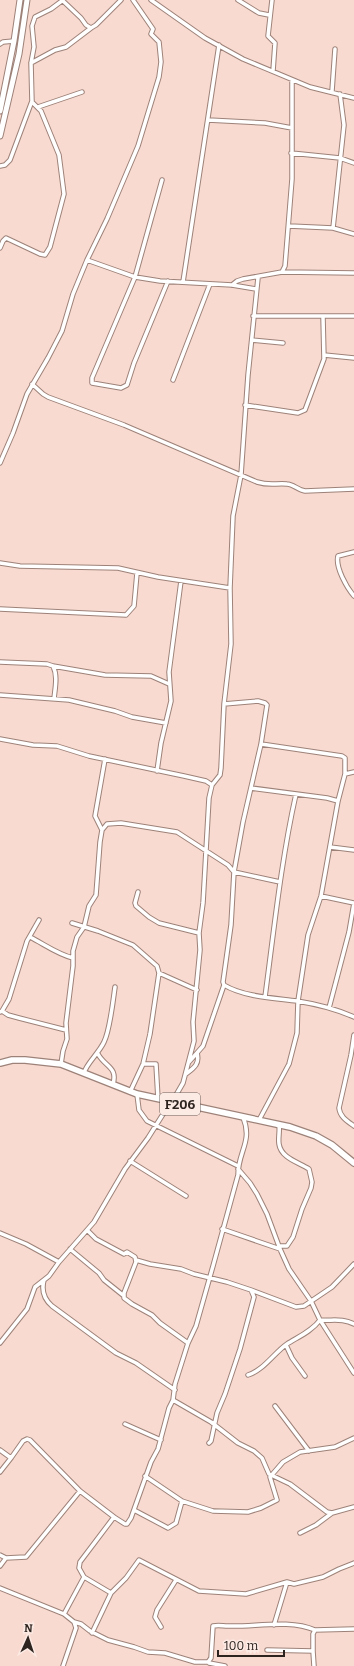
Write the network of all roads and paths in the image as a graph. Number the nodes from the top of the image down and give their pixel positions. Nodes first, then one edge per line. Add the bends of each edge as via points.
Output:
1 (20, 0) edge
2 (27, 0) edge
3 (62, 0) edge
4 (121, 0) edge
5 (133, 0) edge
6 (151, 0) edge
7 (238, 0) edge
8 (272, 0) edge
9 (269, 15) junction
10 (91, 28) junction
11 (14, 40) junction
12 (1, 42) edge
13 (219, 46) junction
14 (335, 49) dead end
15 (31, 63) junction
16 (273, 71) junction
17 (292, 80) junction
18 (332, 91) junction
19 (82, 92) dead end
20 (340, 94) junction
21 (354, 98) edge
22 (2, 100) edge
23 (32, 100) junction
24 (38, 108) junction
25 (0, 112) edge
26 (208, 120) junction
27 (292, 128) junction
28 (0, 136) edge
29 (291, 153) junction
30 (340, 158) junction
31 (354, 162) edge
32 (0, 166) edge
33 (162, 180) dead end
34 (289, 226) junction
35 (333, 228) junction
36 (354, 234) edge
37 (0, 248) edge
38 (87, 260) junction
39 (285, 266) junction
40 (282, 272) junction
41 (290, 272) junction
42 (354, 273) edge
43 (135, 277) junction
44 (258, 278) junction
45 (168, 281) junction
46 (183, 282) junction
47 (210, 284) junction
48 (232, 285) junction
49 (256, 289) junction
50 (253, 316) junction
51 (354, 316) edge
52 (323, 317) junction
53 (252, 340) junction
54 (282, 343) dead end
55 (324, 356) junction
56 (354, 358) edge
57 (173, 380) dead end
58 (32, 384) junction
59 (245, 405) junction
60 (0, 463) edge
61 (241, 475) junction
62 (354, 489) edge
63 (354, 552) edge
64 (0, 563) edge
65 (137, 573) junction
66 (181, 581) junction
67 (230, 588) junction
68 (354, 596) edge
69 (0, 609) edge
70 (0, 662) edge
71 (53, 666) junction
72 (169, 684) junction
73 (0, 695) edge
74 (54, 699) junction
75 (224, 704) junction
76 (166, 723) junction
77 (0, 739) edge
78 (261, 744) junction
79 (105, 759) junction
80 (156, 770) junction
81 (354, 772) edge
82 (345, 774) junction
83 (212, 785) junction
84 (250, 788) junction
85 (296, 794) junction
86 (338, 801) junction
87 (102, 830) junction
88 (330, 847) junction
89 (354, 850) edge
90 (206, 852) junction
91 (234, 872) junction
92 (280, 882) junction
93 (138, 892) dead end
94 (321, 896) junction
95 (39, 920) dead end
96 (72, 923) dead end
97 (84, 927) junction
98 (199, 932) junction
99 (30, 937) junction
100 (73, 958) junction
101 (159, 973) junction
102 (224, 985) junction
103 (115, 987) dead end
104 (197, 990) junction
105 (265, 997) junction
106 (298, 1001) junction
107 (329, 1008) junction
108 (1, 1011) edge
109 (354, 1017) edge
110 (66, 1030) junction
111 (354, 1035) edge
112 (197, 1053) junction
113 (98, 1054) junction
114 (0, 1063) edge
115 (188, 1063) junction
116 (61, 1064) junction
117 (143, 1064) junction
118 (84, 1073) junction
119 (186, 1074) junction
120 (113, 1084) junction
121 (130, 1092) junction
122 (137, 1094) junction
123 (158, 1099) junction
124 (169, 1101) junction
125 (243, 1117) junction
126 (259, 1120) junction
127 (279, 1125) junction
128 (156, 1126) junction
129 (354, 1126) edge
130 (130, 1162) junction
131 (354, 1163) edge
132 (238, 1168) junction
133 (186, 1196) dead end
134 (222, 1229) junction
135 (87, 1230) junction
136 (0, 1233) edge
137 (280, 1247) junction
138 (70, 1249) junction
139 (136, 1260) junction
140 (59, 1262) junction
141 (354, 1264) edge
142 (210, 1278) junction
143 (44, 1280) junction
144 (251, 1290) junction
145 (124, 1296) junction
146 (311, 1301) junction
147 (320, 1320) junction
148 (354, 1324) edge
149 (0, 1342) edge
150 (188, 1343) junction
151 (286, 1345) junction
152 (354, 1373) edge
153 (248, 1375) dead end
154 (305, 1376) dead end
155 (175, 1390) junction
156 (173, 1400) junction
157 (275, 1406) dead end
158 (125, 1424) dead end
159 (214, 1425) junction
160 (354, 1438) edge
161 (161, 1440) junction
162 (209, 1443) dead end
163 (0, 1450) edge
164 (309, 1451) junction
165 (11, 1458) junction
166 (0, 1472) edge
167 (273, 1475) junction
168 (145, 1476) junction
169 (80, 1491) junction
170 (182, 1501) junction
171 (354, 1507) edge
172 (134, 1510) junction
173 (332, 1513) junction
174 (114, 1517) junction
175 (300, 1533) dead end
176 (0, 1555) edge
177 (6, 1558) junction
178 (354, 1563) edge
179 (0, 1566) edge
180 (84, 1577) junction
181 (176, 1580) junction
182 (287, 1582) junction
183 (0, 1588) edge
184 (111, 1593) junction
185 (64, 1614) junction
186 (74, 1622) junction
187 (274, 1625) junction
188 (161, 1627) dead end
189 (354, 1629) edge
190 (315, 1630) junction
191 (92, 1633) junction
192 (268, 1650) dead end
193 (313, 1651) junction
194 (209, 1663) edge
195 (63, 1666) edge
196 (225, 1666) edge
197 (314, 1666) edge

1 - 11 main road
2 - 28 main road via 19,54
3 - 10 street
3 - 15 street via 33,19 34,47
4 - 10 street
5 - 38 street via 152,29 151,34 159,42 161,69 138,146
6 - 13 street
7 - 9 street via 259,13
8 - 9 street
9 - 16 street via 268,36 275,43
10 - 15 street via 66,47
11 - 12 street
11 - 22 main road
13 - 16 street
13 - 26 street
14 - 18 street
15 - 23 street
16 - 17 street
17 - 18 street
17 - 27 street
18 - 20 street
19 - 24 street
20 - 21 street
20 - 30 street via 344,125
22 - 25 main road
23 - 24 street
23 - 32 street via 10,160
24 - 37 street via 60,161 64,194 60,214 45,255 6,238 2,240
26 - 27 street
26 - 46 street
27 - 29 street
29 - 30 street
29 - 34 street
30 - 31 street
30 - 35 street
33 - 43 street
34 - 35 street
34 - 39 street
35 - 36 street
38 - 43 street
38 - 58 street via 62,331
39 - 40 street
39 - 41 street
40 - 41 street
40 - 44 street via 261,275
41 - 42 street
43 - 45 street
43 - 45 street via 92,378 94,384 121,388 126,385
44 - 48 street via 243,279
44 - 49 street
45 - 46 street
46 - 47 street
47 - 48 street
47 - 57 street
48 - 49 street
49 - 50 street
50 - 52 street
50 - 53 street
51 - 52 street
52 - 55 street
53 - 54 street
53 - 59 street
55 - 56 street
55 - 59 street via 303,412
58 - 60 street
58 - 61 street via 48,397 124,424
59 - 61 street
61 - 62 street via 265,484 286,484 305,491
61 - 67 street via 233,516
63 - 68 street via 338,556 337,560 342,577
64 - 65 street via 20,566 118,568
65 - 66 street
65 - 69 street via 134,606 126,615
66 - 67 street
66 - 72 street via 171,649
67 - 75 street via 231,644
70 - 71 street
71 - 72 street via 105,675 151,676
71 - 74 street via 56,680
72 - 76 street via 171,701
73 - 74 street
74 - 76 street via 69,700 132,717
75 - 78 street via 258,701 267,705
75 - 83 street via 220,775
76 - 80 street
77 - 79 street via 57,746
78 - 82 street via 342,756 345,758
78 - 84 street
79 - 80 street
79 - 87 street via 94,816
80 - 83 street
81 - 82 street
82 - 86 street
83 - 90 street via 208,804
84 - 85 street
84 - 91 street
85 - 86 street
85 - 92 street
86 - 88 street
87 - 90 street via 107,824 113,823 169,829 186,837
87 - 97 street via 96,895
88 - 89 street
88 - 94 street
90 - 91 street via 228,865
90 - 98 street
91 - 92 street
91 - 102 street
92 - 105 street
93 - 98 street via 136,906 149,917 159,923
94 - 106 street via 308,935
94 - 107 street via 354,903
95 - 99 street
96 - 97 street
97 - 100 street via 75,943
97 - 101 street via 133,945 156,966
98 - 104 street
99 - 100 street via 53,951
99 - 108 street via 9,999
100 - 110 street
101 - 104 street
101 - 117 street
102 - 105 street
102 - 112 street via 204,1046
103 - 113 street via 106,1037
104 - 115 street via 194,1041
105 - 106 street
106 - 107 street
106 - 126 street via 297,1033 289,1064
107 - 109 street
108 - 110 street
110 - 116 street via 67,1039
111 - 129 street via 339,1108 344,1119
112 - 115 street
112 - 119 street via 197,1065
113 - 118 street via 87,1065
113 - 120 street via 114,1072
114 - 116 main road, F206 via 25,1060
115 - 119 street
116 - 118 main road, F206
117 - 121 street
117 - 123 street via 156,1064
118 - 120 main road, F206
119 - 124 street via 183,1083
120 - 121 main road, F206
121 - 122 main road, F206
122 - 123 main road, F206
122 - 128 street via 141,1115
123 - 124 main road, F206
124 - 125 main road, F206
124 - 128 street
125 - 126 main road, F206
125 - 132 street via 247,1137
126 - 127 main road, F206
127 - 131 main road, F206 via 321,1139
127 - 137 street via 278,1144 282,1153 309,1169 312,1182 293,1237 287,1246
128 - 130 street
128 - 132 street
130 - 133 street
130 - 135 street
132 - 134 street
132 - 137 street via 257,1194
134 - 137 street
134 - 142 street
135 - 138 street
135 - 139 street via 96,1239 124,1254 127,1252
136 - 140 street
137 - 146 street via 289,1269
138 - 140 street
138 - 145 street
139 - 142 street
139 - 145 street
140 - 143 street
141 - 146 street via 332,1287
142 - 144 street
142 - 150 street via 196,1326
143 - 149 street via 34,1290 27,1309
143 - 155 street via 42,1288 46,1300 52,1306 116,1353 136,1363
144 - 146 street via 296,1307 304,1306
144 - 159 street via 254,1297 240,1349
145 - 150 street via 126,1300 152,1315
146 - 147 street
147 - 148 street via 346,1320
147 - 151 street via 313,1328
147 - 152 street
150 - 155 street
151 - 153 street via 258,1370
151 - 154 street
155 - 156 street
156 - 159 street
156 - 161 street
157 - 164 street
158 - 161 street
159 - 162 street
159 - 167 street via 259,1455 268,1474
160 - 164 street via 335,1447
161 - 168 street
163 - 165 street
164 - 167 street via 288,1458
165 - 166 street
165 - 169 street via 23,1441 30,1440
167 - 170 street via 270,1478 277,1499 248,1512 213,1511
167 - 173 street
168 - 170 street
168 - 172 street
169 - 174 street
169 - 177 street via 26,1557
170 - 172 street via 176,1523 168,1528
171 - 173 street
172 - 174 street via 127,1524
173 - 175 street
174 - 180 street via 78,1565
176 - 177 street
177 - 179 street
178 - 182 street via 324,1577 294,1584
180 - 184 street
180 - 185 street
181 - 182 street via 199,1591 246,1594
181 - 184 street via 139,1560
181 - 188 street via 157,1610 156,1617
182 - 187 street
183 - 185 street
184 - 191 street
185 - 186 street
186 - 191 street
186 - 195 street via 76,1628
187 - 190 street via 308,1627
187 - 194 street via 213,1626
189 - 190 street
190 - 193 street
191 - 194 street via 148,1652
192 - 193 street
193 - 197 street
194 - 196 street

